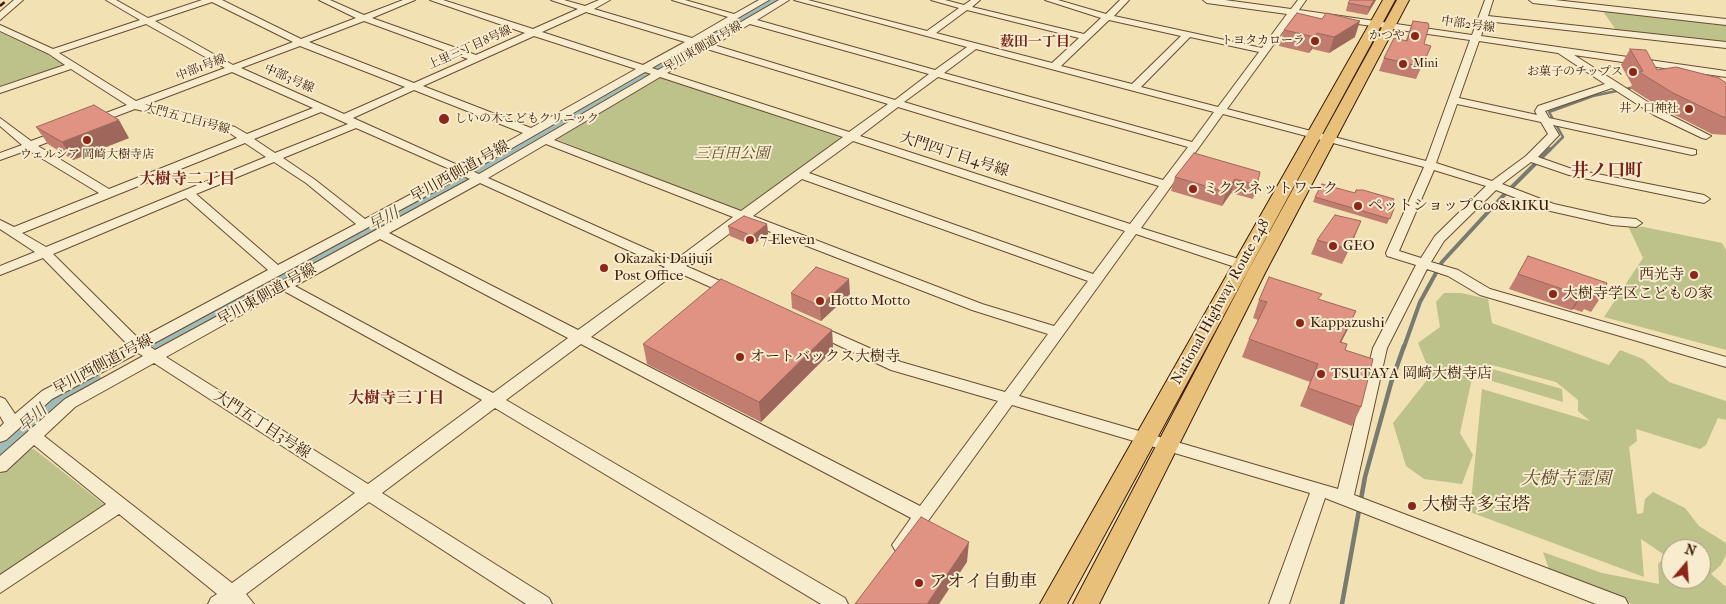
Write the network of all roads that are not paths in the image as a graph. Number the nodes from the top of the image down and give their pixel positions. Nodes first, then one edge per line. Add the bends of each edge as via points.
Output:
1 (19, 0) edge
2 (110, 0) edge
3 (210, 0) edge
4 (216, 0) edge
5 (323, 0) edge
6 (411, 0) edge
7 (434, 0) edge
8 (556, 0) edge
9 (606, 0) edge
10 (676, 0) edge
11 (765, 0) edge
12 (785, 0) edge
13 (798, 0) edge
14 (935, 0) edge
15 (976, 0) edge
16 (1049, 0) edge
17 (1125, 0) edge
18 (1207, 0) edge
19 (1302, 0) edge
20 (1389, 0) edge
21 (1403, 0) edge
22 (1489, 0) edge
23 (1533, 0) edge
24 (1598, 7) junction
25 (965, 8) junction
26 (586, 9) junction
27 (1294, 12) junction
28 (1604, 16) dead end
29 (0, 17) edge
30 (736, 17) junction
31 (1108, 17) junction
32 (364, 18) junction
33 (1483, 18) junction
34 (147, 21) junction
35 (749, 21) junction
36 (1726, 22) edge
37 (1382, 25) junction
38 (0, 28) edge
39 (533, 33) junction
40 (929, 34) junction
41 (1188, 34) junction
42 (1086, 37) junction
43 (1476, 38) junction
44 (692, 41) junction
45 (302, 43) junction
46 (1726, 45) edge
47 (706, 46) junction
48 (974, 46) junction
49 (1264, 51) junction
50 (1561, 51) junction
51 (52, 52) junction
52 (475, 58) junction
53 (73, 65) junction
54 (1054, 67) junction
55 (234, 68) junction
56 (644, 69) junction
57 (937, 73) junction
58 (1713, 73) junction
59 (658, 74) junction
60 (1726, 74) edge
61 (1613, 85) junction
62 (1722, 86) edge
63 (414, 87) junction
64 (1134, 88) junction
65 (0, 90) edge
66 (1454, 100) junction
67 (896, 103) junction
68 (136, 106) junction
69 (322, 108) junction
70 (1220, 110) junction
71 (344, 118) junction
72 (0, 121) edge
73 (1545, 121) junction
74 (356, 124) junction
75 (531, 132) junction
76 (1706, 136) dead end
77 (850, 137) junction
78 (1322, 137) junction
79 (246, 139) junction
80 (545, 140) junction
81 (30, 146) junction
82 (1195, 146) junction
83 (1692, 152) dead end
84 (0, 157) edge
85 (276, 157) junction
86 (1530, 158) junction
87 (1430, 165) junction
88 (462, 171) junction
89 (800, 174) junction
90 (479, 179) junction
91 (1167, 185) junction
92 (1494, 185) junction
93 (108, 194) junction
94 (188, 194) junction
95 (1704, 199) dead end
96 (743, 216) junction
97 (1636, 222) dead end
98 (0, 224) edge
99 (364, 224) junction
100 (1134, 229) junction
101 (13, 232) junction
102 (380, 233) junction
103 (44, 252) junction
104 (1424, 263) junction
105 (1240, 264) junction
106 (675, 266) junction
107 (0, 271) edge
108 (280, 278) junction
109 (1097, 280) junction
110 (746, 298) edge
111 (807, 326) edge
112 (1059, 332) junction
113 (579, 336) junction
114 (138, 346) junction
115 (155, 356) junction
116 (1726, 362) edge
117 (1009, 399) junction
118 (494, 400) junction
119 (0, 403) edge
120 (13, 424) junction
121 (0, 436) edge
122 (33, 436) junction
123 (1146, 439) junction
124 (1169, 446) junction
125 (0, 466) edge
126 (1320, 489) junction
127 (369, 494) junction
128 (1344, 498) junction
129 (119, 505) junction
130 (922, 515) junction
131 (890, 559) edge
132 (0, 584) edge
133 (231, 601) edge
134 (542, 604) edge
135 (838, 604) edge
136 (1053, 604) edge
137 (1086, 604) edge
138 (1279, 604) edge
139 (1618, 604) edge

1 - 29 street
2 - 34 street, 中部3号線
3 - 34 street
4 - 45 street
5 - 32 street
6 - 32 street, 中部1号線
7 - 39 street
8 - 26 street
9 - 26 street, 上里三丁目8号線
10 - 30 street
11 - 30 street, 早川西側道1号線
12 - 35 street, 早川東側道1号線
13 - 40 street
14 - 25 street
15 - 25 street
16 - 31 street
17 - 31 street
18 - 27 street, 中部2号線
19 - 27 street
20 - 37 highway, National Highway Route 248
21 - 37 highway, National Highway Route 248
22 - 33 street
23 - 24 street
24 - 28 street
24 - 36 street
25 - 40 street
25 - 42 street
26 - 39 street, 上里三丁目8号線
26 - 44 street
27 - 37 street, 中部2号線
27 - 49 street
30 - 44 street, 早川西側道1号線
31 - 41 street
31 - 42 street
32 - 45 street, 中部1号線
32 - 52 street
33 - 43 street
33 - 46 street via 1612,28
34 - 51 street
34 - 55 street, 中部3号線
35 - 47 street, 早川東側道1号線
35 - 57 street
37 - 43 street, 中部2号線
37 - 78 highway, National Highway Route 248
38 - 51 street, 大門五丁目1号線
39 - 52 street, 上里三丁目8号線
39 - 56 street
40 - 48 street
41 - 49 street
41 - 64 street
42 - 54 street
43 - 50 street, 中部2号線
43 - 66 street
44 - 56 street, 早川西側道1号線
45 - 55 street, 中部1号線
45 - 63 street
47 - 59 street, 早川東側道1号線
47 - 67 street
48 - 54 street
48 - 57 street
49 - 70 street
50 - 58 street, 中部2号線
50 - 61 street
51 - 53 street, 大門五丁目1号線
52 - 63 street, 上里三丁目8号線
53 - 65 street
53 - 68 street, 大門五丁目1号線
54 - 64 street
55 - 68 street, 中部1号線
55 - 69 street, 中部3号線
56 - 59 street, 大門四丁目4号線
56 - 75 street, 早川西側道1号線
57 - 67 street
57 - 82 street
58 - 60 street, 中部2号線
58 - 62 street
59 - 77 street, 大門四丁目4号線
59 - 80 street, 早川東側道1号線
61 - 73 street via 1546,106 1540,111
61 - 76 street via 1658,113
63 - 71 street, 上里三丁目8号線
63 - 75 street
64 - 70 street
66 - 73 street
66 - 87 street
67 - 77 street
67 - 91 street
68 - 79 street, 大門五丁目1号線 via 231,129
68 - 81 street, 中部1号線
69 - 71 street, 中部3号線
69 - 79 street
70 - 78 street
70 - 82 street
71 - 74 street, 中部3号線
72 - 81 street
73 - 83 street
73 - 86 street via 1554,135
74 - 85 street
74 - 88 street, 中部3号線
75 - 88 street, 早川西側道1号線
77 - 89 street
77 - 100 street, 大門四丁目4号線
78 - 87 street
78 - 105 highway, National Highway Route 248
78 - 124 highway, National Highway Route 248
79 - 85 street, 大門五丁目1号線
79 - 93 street
80 - 90 street, 早川東側道1号線
80 - 96 street
81 - 84 street, 中部1号線
81 - 93 street
82 - 91 street
85 - 94 street
85 - 99 street, 大門五丁目1号線
86 - 92 street
86 - 95 street via 1569,172
87 - 92 street
87 - 104 street via 1392,253
88 - 90 street, 中部3号線
88 - 99 street, 早川西側道1号線
89 - 96 street
89 - 109 street
90 - 102 street, 早川東側道1号線
90 - 106 street, 中部3号線
91 - 100 street
92 - 97 street via 1550,207 1612,222
92 - 104 street via 1439,239
93 - 101 street
94 - 103 street
94 - 108 street
96 - 106 street
96 - 112 street via 976,307
98 - 101 street
99 - 108 street, 早川西側道1号線
100 - 105 street, 大門四丁目4号線
100 - 109 street
101 - 103 street
102 - 108 street, 早川東側道1号線
102 - 113 street
103 - 107 street
103 - 114 street
104 - 116 street via 1452,273 1485,292
104 - 128 street via 1380,348
105 - 123 highway, National Highway Route 248
106 - 110 street, 中部3号線
106 - 113 street
108 - 114 street, 早川西側道1号線
108 - 115 street, 早川東側道1号線
108 - 118 street
109 - 112 street
111 - 117 street via 896,366
112 - 117 street
113 - 118 street
113 - 130 street
114 - 115 street, 大門五丁目3号線
114 - 120 street, 早川西側道1号線 via 47,395
115 - 122 street, 早川東側道1号線 via 70,403
115 - 127 street, 大門五丁目3号線
117 - 123 street
117 - 130 street
118 - 127 street
118 - 135 street
119 - 120 street
120 - 121 street, 早川西側道1号線
122 - 125 street, 早川東側道1号線
122 - 129 street
123 - 124 street
123 - 136 highway, National Highway Route 248
124 - 126 street
124 - 137 highway, National Highway Route 248
126 - 128 street
126 - 138 street
127 - 133 street
127 - 134 street, 大門五丁目3号線
128 - 139 street
129 - 132 street
129 - 133 street
130 - 131 street

